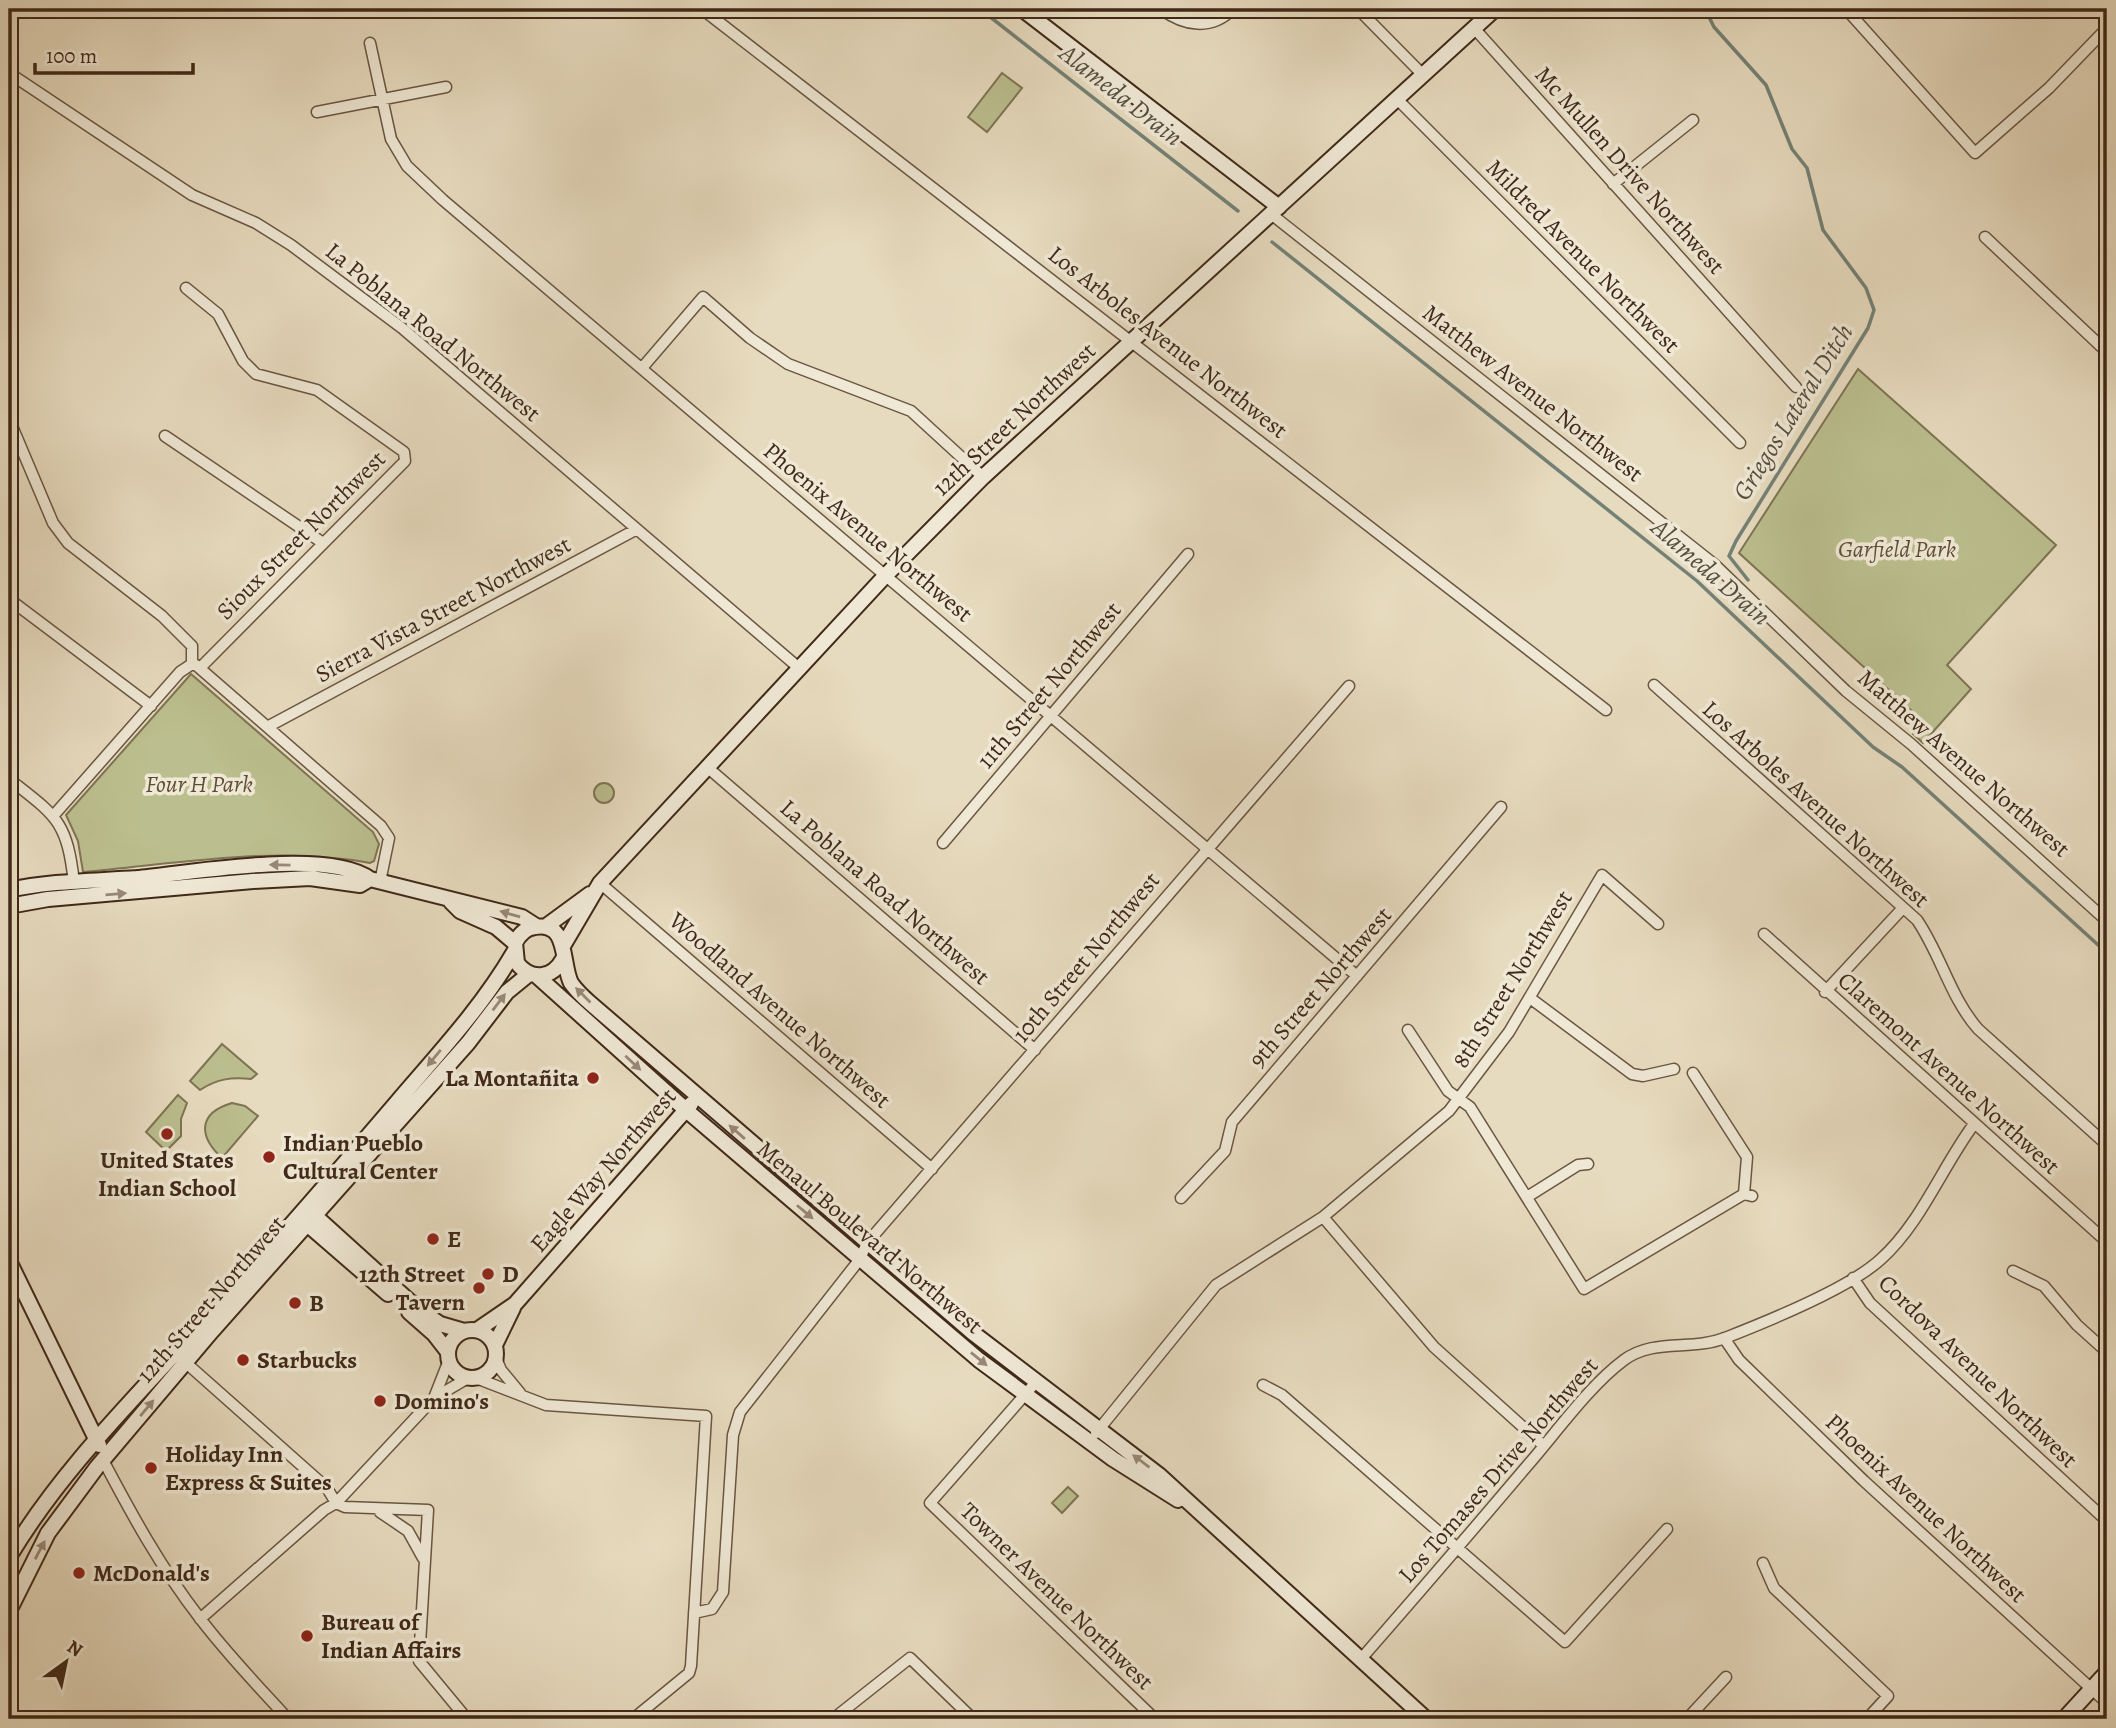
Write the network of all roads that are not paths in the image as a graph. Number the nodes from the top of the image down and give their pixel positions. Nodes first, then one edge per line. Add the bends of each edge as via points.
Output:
1 (702, 9) edge
2 (1022, 9) edge
3 (1161, 9) edge
4 (1233, 9) edge
5 (1358, 9) edge
6 (1495, 9) edge
7 (1846, 9) edge
8 (1372, 13) edge
9 (2107, 27) edge
10 (1474, 28) junction
11 (370, 43) dead end
12 (9, 73) edge
13 (1423, 75) junction
14 (446, 87) dead end
15 (1397, 99) junction
16 (383, 100) junction
17 (317, 112) dead end
18 (1693, 120) dead end
19 (1614, 184) junction
20 (1275, 211) junction
21 (1984, 237) dead end
22 (186, 288) dead end
23 (1132, 340) junction
24 (2107, 352) edge
25 (642, 368) junction
26 (1796, 387) dead end
27 (9, 419) edge
28 (165, 436) dead end
29 (1740, 443) dead end
30 (983, 477) junction
31 (637, 528) junction
32 (323, 543) junction
33 (1188, 554) dead end
34 (885, 576) junction
35 (9, 599) edge
36 (196, 665) junction
37 (799, 668) junction
38 (1654, 685) dead end
39 (1349, 686) dead end
40 (151, 705) junction
41 (1606, 710) dead end
42 (1051, 715) junction
43 (269, 726) junction
44 (707, 767) junction
45 (9, 779) edge
46 (1501, 807) dead end
47 (54, 815) junction
48 (943, 843) dead end
49 (1206, 849) junction
50 (375, 880) junction
51 (74, 883) junction
52 (597, 887) junction
53 (9, 890) edge
54 (451, 902) junction
55 (9, 906) edge
56 (1902, 909) junction
57 (2107, 921) edge
58 (1658, 924) dead end
59 (541, 926) junction
60 (1764, 934) dead end
61 (514, 948) junction
62 (563, 953) junction
63 (533, 975) junction
64 (1357, 976) junction
65 (1825, 992) junction
66 (1530, 998) junction
67 (1408, 1030) dead end
68 (1035, 1050) junction
69 (1674, 1069) dead end
70 (1693, 1073) dead end
71 (697, 1098) junction
72 (1460, 1099) junction
73 (686, 1110) junction
74 (1974, 1124) junction
75 (2107, 1145) edge
76 (1588, 1164) dead end
77 (932, 1169) junction
78 (1527, 1197) junction
79 (1181, 1198) dead end
80 (307, 1217) junction
81 (1323, 1217) junction
82 (2107, 1242) edge
83 (867, 1243) junction
84 (860, 1259) junction
85 (9, 1261) edge
86 (2013, 1271) dead end
87 (1853, 1278) junction
88 (515, 1304) junction
89 (471, 1330) junction
90 (1724, 1338) junction
91 (496, 1352) junction
92 (2107, 1352) edge
93 (448, 1356) junction
94 (184, 1363) junction
95 (472, 1378) junction
96 (1036, 1382) junction
97 (1263, 1385) dead end
98 (1025, 1395) junction
99 (523, 1396) junction
100 (434, 1398) junction
101 (1099, 1430) junction
102 (97, 1437) junction
103 (1089, 1442) junction
104 (1544, 1446) junction
105 (103, 1460) junction
106 (336, 1503) junction
107 (1192, 1507) junction
108 (369, 1509) junction
109 (2107, 1521) edge
110 (1667, 1529) dead end
111 (1456, 1550) junction
112 (9, 1557) edge
113 (425, 1561) junction
114 (1763, 1563) dead end
115 (9, 1611) edge
116 (694, 1612) junction
117 (200, 1619) junction
118 (1361, 1658) junction
119 (2107, 1672) edge
120 (1726, 1677) dead end
121 (2091, 1689) junction
122 (2107, 1703) edge
123 (840, 1717) edge
124 (288, 1719) edge
125 (467, 1719) edge
126 (633, 1719) edge
127 (973, 1719) edge
128 (1155, 1719) edge
129 (1426, 1719) edge
130 (1687, 1719) edge
131 (1867, 1719) edge
132 (2064, 1719) edge

1 - 23 street, Los Arboles Avenue Northwest
2 - 20 main road, Matthew Avenue Northwest
3 - 4 street via 1188,23 1209,24
5 - 8 street
6 - 10 main road, 12th Street Northwest
7 - 9 street via 1975,153 2049,88
8 - 13 street
10 - 13 main road, 12th Street Northwest
10 - 19 street, Mc Mullen Drive Northwest
11 - 16 street, Phoenix Avenue Northwest
12 - 31 street, La Poblana Road Northwest via 192,195 256,223 290,245 402,328
13 - 15 main road, 12th Street Northwest
14 - 16 street
15 - 20 main road, 12th Street Northwest
15 - 29 street, Mildred Avenue Northwest
16 - 17 street
16 - 25 street, Phoenix Avenue Northwest via 391,139 407,166
18 - 19 street
19 - 26 street, Mc Mullen Drive Northwest
20 - 23 main road, 12th Street Northwest
20 - 57 street, Matthew Avenue Northwest via 1714,564 1846,691
21 - 24 street
22 - 32 street, Sioux Street Northwest via 218,314 243,361 256,374 317,390 404,452 405,461
23 - 30 main road, 12th Street Northwest
23 - 41 street, Los Arboles Avenue Northwest
25 - 30 street via 703,297 788,364 911,411
25 - 34 street, Phoenix Avenue Northwest
27 - 36 street via 53,523 68,542 170,624 192,646
28 - 32 street
30 - 34 main road, 12th Street Northwest
31 - 37 street, La Poblana Road Northwest
31 - 43 street, Sierra Vista Street Northwest
32 - 36 street, Sioux Street Northwest
33 - 42 street, 11th Street Northwest
34 - 37 main road, 12th Street Northwest
34 - 42 street, Phoenix Avenue Northwest
35 - 40 street
36 - 40 street, Sioux Street Northwest via 180,672
36 - 43 street
37 - 44 main road, 12th Street Northwest
38 - 56 street, Los Arboles Avenue Northwest
39 - 49 street, 10th Street Northwest
40 - 47 street, Sioux Street Northwest
42 - 48 street, 11th Street Northwest
42 - 49 street, Phoenix Avenue Northwest
43 - 50 street via 382,826 388,838
44 - 52 main road, 12th Street Northwest
44 - 68 street, La Poblana Road Northwest
45 - 47 street
46 - 64 street, 9th Street Northwest
47 - 51 street via 71,850
49 - 64 street, Phoenix Avenue Northwest
49 - 68 street, 10th Street Northwest
50 -> 51 main road via 360,871 250,865
50 - 54 main road
55 -> 50 main road via 253,881 310,878 360,885
51 - 53 main road
52 - 59 main road, 12th Street Northwest
52 - 62 main road, 12th Street Northwest
52 - 77 street, Woodland Avenue Northwest
59 -> 54 main road via 522,917
54 - 61 main road via 496,927
56 - 65 street
56 - 75 street, Los Arboles Avenue Northwest via 1930,939 1963,1011
58 - 66 street, 8th Street Northwest via 1602,875
59 - 61 main road via 522,933
59 - 62 main road via 559,936
60 - 65 street, Claremont Avenue Northwest
61 - 63 main road via 517,963
61 -> 80 main road, 12th Street Northwest via 485,998
62 - 63 main road via 553,972
71 -> 62 main road, Menaul Boulevard Northwest via 580,993
63 -> 73 main road, Menaul Boulevard Northwest
80 -> 63 main road, 12th Street Northwest via 468,1043 507,992
64 - 79 street, 9th Street Northwest via 1232,1122 1225,1151
65 - 74 street, Claremont Avenue Northwest
66 - 69 street via 1632,1073 1643,1076
66 - 72 street, 8th Street Northwest
67 - 72 street via 1448,1091
68 - 77 street, 10th Street Northwest
70 - 78 street via 1747,1157 1748,1195 1584,1289
71 - 73 main road, Eagle Way Northwest
83 -> 71 main road, Menaul Boulevard Northwest
72 - 78 street
72 - 81 street, 8th Street Northwest
73 -> 84 main road, Menaul Boulevard Northwest
73 - 88 main road, Eagle Way Northwest
74 - 82 street, Claremont Avenue Northwest
74 - 87 street, Los Tomases Drive Northwest via 1893,1246
76 - 78 street via 1578,1165
77 - 83 street, 10th Street Northwest
80 - 89 main road via 418,1309 440,1324
80 - 93 main road via 434,1334
80 - 94 main road, 12th Street Northwest
80 - 102 main road, 12th Street Northwest
81 - 101 street, 8th Street Northwest via 1216,1286
81 - 104 street via 1434,1347
83 - 84 street, 10th Street Northwest
83 - 96 main road, Menaul Boulevard Northwest
84 -> 98 main road, Menaul Boulevard Northwest
84 - 116 street, 10th Street Northwest via 734,1422 723,1592 712,1609
85 - 102 main road
86 - 92 street via 2044,1286
87 - 90 street, Los Tomases Drive Northwest
87 - 109 street, Cordova Avenue Northwest via 1870,1303
88 - 89 main road, Eagle Way Northwest
88 - 91 main road, Eagle Way Northwest
89 - 91 main road via 491,1338
89 - 93 main road via 453,1339
90 - 104 street, Los Tomases Drive Northwest via 1696,1346 1661,1345 1625,1360
90 - 121 street, Phoenix Avenue Northwest via 1739,1360 1864,1481
91 - 95 main road via 489,1372
91 - 99 street via 501,1370
93 - 95 main road via 456,1372
93 - 100 street
105 -> 94 main road, 12th Street Northwest
94 - 106 street via 327,1488
95 - 99 street
95 - 100 street
96 - 98 street
96 - 101 main road, Menaul Boulevard Northwest
97 - 111 street via 1282,1395
98 - 103 main road, Menaul Boulevard Northwest
98 - 128 street, Towner Avenue Northwest via 930,1503
99 - 116 street via 547,1405 706,1416
100 - 106 street
101 - 103 street, 8th Street Northwest
107 -> 101 main road, Menaul Boulevard Northwest via 1159,1475
102 - 105 main road
102 - 112 main road, 12th Street Northwest via 36,1514
103 - 107 main road, Menaul Boulevard Northwest via 1150,1485
104 - 111 street, Los Tomases Drive Northwest
115 -> 105 main road, 12th Street Northwest via 59,1516
105 - 117 street via 141,1533
106 - 108 street
106 - 117 street
107 - 118 main road, Menaul Boulevard Northwest
108 - 113 street via 400,1522
108 - 113 street via 428,1510
110 - 111 street via 1564,1642
111 - 118 street, Los Tomases Drive Northwest
113 - 125 street via 419,1661
114 - 131 street via 1774,1588 1888,1696
116 - 126 street via 689,1673
117 - 124 street
118 - 129 main road, Menaul Boulevard Northwest
119 - 121 main road
120 - 130 street
121 - 122 street, Phoenix Avenue Northwest
121 - 132 main road
123 - 127 street via 910,1658

